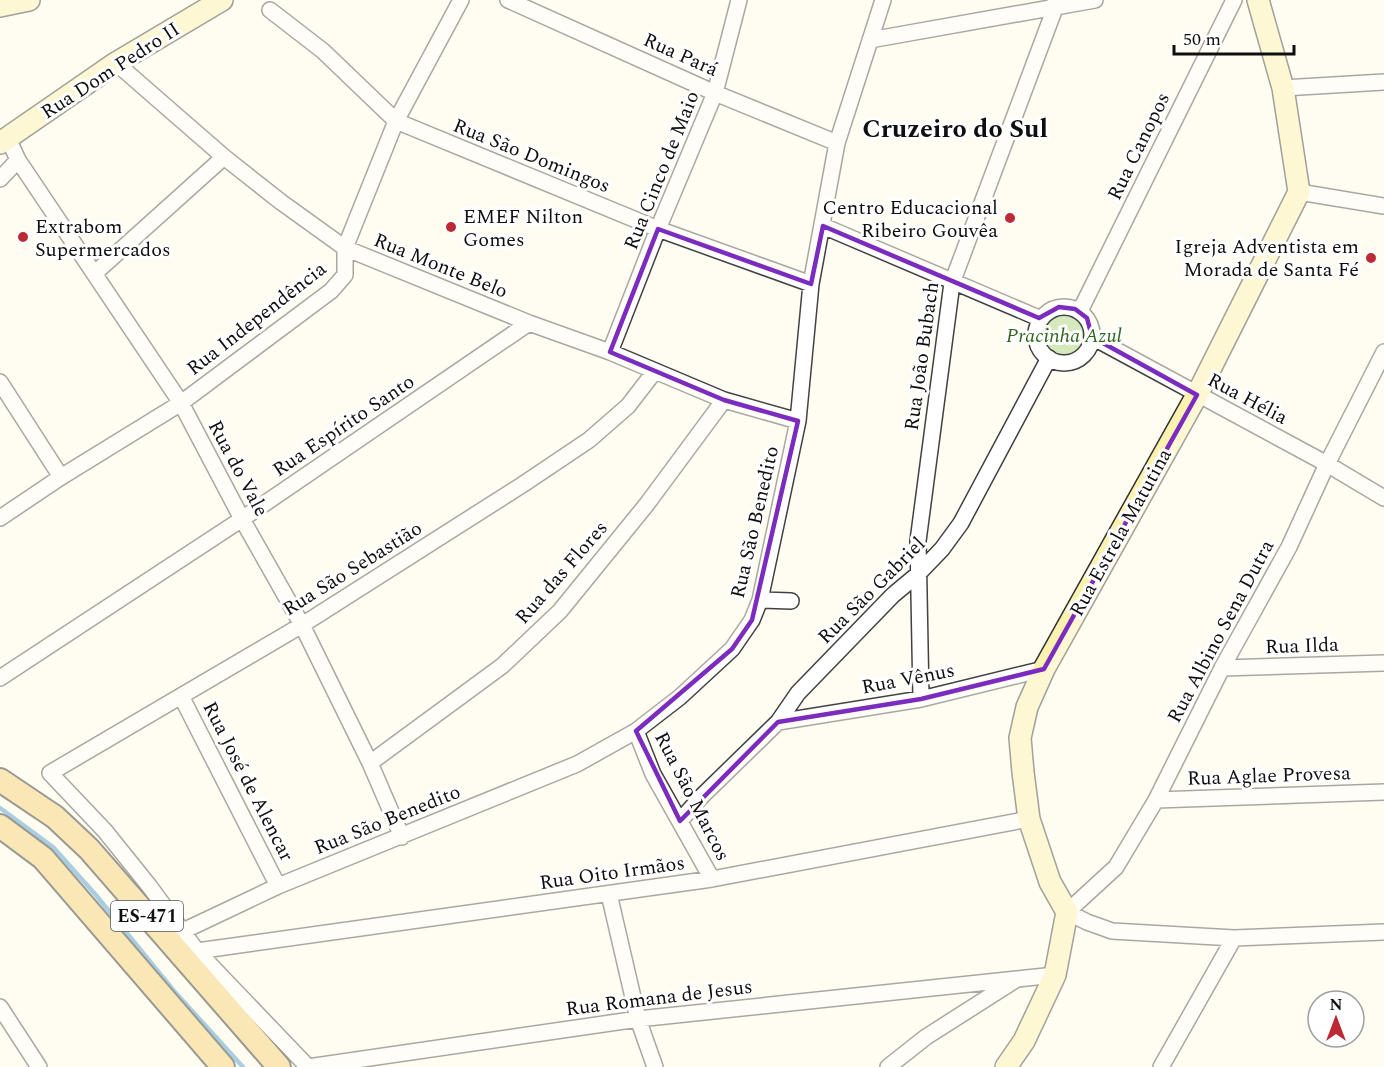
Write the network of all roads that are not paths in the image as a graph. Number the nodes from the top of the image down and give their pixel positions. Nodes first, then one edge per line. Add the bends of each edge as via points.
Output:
1 (29, 0) edge
2 (222, 0) edge
3 (461, 0) edge
4 (508, 0) edge
5 (740, 0) edge
6 (883, 0) edge
7 (1095, 0) edge
8 (1234, 0) edge
9 (1258, 0) edge
10 (1055, 4) edge
11 (0, 6) edge
12 (270, 10) dead end
13 (870, 40) junction
14 (116, 63) junction
15 (1384, 82) edge
16 (1283, 88) junction
17 (715, 93) junction
18 (396, 121) junction
19 (4, 140) edge
20 (837, 143) junction
21 (224, 157) junction
22 (18, 160) junction
23 (0, 178) edge
24 (1299, 192) junction
25 (1384, 206) edge
26 (823, 226) junction
27 (658, 229) junction
28 (345, 248) junction
29 (95, 273) junction
30 (952, 283) junction
31 (811, 284) junction
32 (1080, 311) junction
33 (1041, 319) junction
34 (529, 323) junction
35 (1092, 337) junction
36 (610, 352) junction
37 (1384, 352) edge
38 (1048, 358) junction
39 (655, 371) junction
40 (0, 382) edge
41 (1197, 395) junction
42 (724, 400) junction
43 (181, 403) junction
44 (798, 421) junction
45 (1327, 464) junction
46 (61, 477) junction
47 (1384, 498) edge
48 (0, 519) edge
49 (242, 519) junction
50 (917, 575) junction
51 (760, 600) junction
52 (791, 602) dead end
53 (302, 625) junction
54 (1384, 663) edge
55 (1222, 668) junction
56 (1044, 669) junction
57 (0, 678) edge
58 (181, 696) junction
59 (921, 699) junction
60 (778, 722) junction
61 (636, 731) junction
62 (370, 763) junction
63 (0, 780) edge
64 (1384, 792) edge
65 (1156, 800) junction
66 (1029, 819) junction
67 (680, 821) junction
68 (0, 826) edge
69 (402, 837) junction
70 (712, 879) junction
71 (278, 886) junction
72 (609, 894) junction
73 (1067, 912) junction
74 (181, 932) junction
75 (1384, 932) edge
76 (1234, 938) junction
77 (197, 951) junction
78 (1055, 975) junction
79 (1017, 979) junction
80 (0, 1007) edge
81 (638, 1019) junction
82 (39, 1067) edge
83 (223, 1067) edge
84 (279, 1067) edge
85 (308, 1067) edge
86 (656, 1067) edge
87 (888, 1067) edge
88 (1006, 1067) edge
89 (1161, 1067) edge

1 - 11 street
2 - 14 street, Rua Dom Pedro II
3 - 18 street, Rua Independência
4 - 17 street, Rua Pará
5 - 17 street, Rua Cinco de Maio
6 - 13 street, Rua São Benedito
7 - 10 street
8 - 32 street, Rua Canopos
9 - 16 street
10 - 13 street
10 - 30 street, Rua João Bubach
12 - 18 street, Rua São Domingos via 323,51
13 - 20 street, Rua São Benedito
14 - 19 street, Rua Dom Pedro II
14 - 21 street, Rua Monte Belo
15 - 16 street
16 - 24 street
17 - 20 street, Rua Pará
17 - 27 street, Rua Cinco de Maio
18 - 27 street, Rua São Domingos
18 - 28 street, Rua Independência
19 - 22 street, Rua do Vale
20 - 26 street, Rua São Benedito
21 - 28 street, Rua Monte Belo
21 - 29 street
22 - 23 street
22 - 29 street, Rua do Vale
24 - 25 street
24 - 41 street, Rua Estrela Matutina
26 - 30 street
26 - 31 street, Rua São Benedito
27 - 31 street, Rua São Domingos
27 - 36 street, Rua Cinco de Maio
28 - 34 street, Rua Monte Belo
28 - 43 street, Rua Independência via 345,275 331,291
29 - 43 street, Rua do Vale
30 - 33 street
30 - 50 street, Rua João Bubach via 921,510
31 - 44 street, Rua São Benedito
32 - 33 street via 1059,307
32 - 35 street via 1089,322
33 - 38 street via 1036,340
34 - 36 street, Rua Monte Belo
34 - 49 street, Rua Espírito Santo
35 - 38 street via 1077,360 1062,363
35 - 41 street, Rua Hélia
36 - 39 street, Rua Monte Belo
37 - 45 street, Rua Albino Sena Dutra
38 - 50 street, Rua São Gabriel via 961,523
39 - 42 street, Rua Monte Belo
39 - 53 street, Rua São Sebastião via 628,406 589,440
40 - 46 street
41 - 45 street, Rua Hélia
41 - 56 street, Rua Estrela Matutina
42 - 44 street, Rua Monte Belo
42 - 62 street, Rua das Flores via 647,504 560,611 502,666
43 - 46 street, Rua Independência
43 - 49 street, Rua do Vale
44 - 51 street, Rua São Benedito
45 - 47 street, Rua Hélia
45 - 55 street, Rua Albino Sena Dutra via 1289,547
46 - 48 street, Rua Independência
49 - 53 street, Rua do Vale
49 - 57 street, Rua Espírito Santo
50 - 59 street, Rua João Bubach
50 - 60 street, Rua São Gabriel via 798,693
51 - 52 street
51 - 61 street, Rua São Benedito via 732,649
53 - 58 street, Rua São Sebastião
53 - 62 street, Rua do Vale
54 - 55 street, Rua Ilda
55 - 65 street, Rua Albino Sena Dutra
56 - 59 street, Rua Vênus
56 - 66 street, Rua Estrela Matutina via 1027,707 1020,738
58 - 71 street, Rua José de Alencar
58 - 74 street, Rua São Sebastião via 50,773 150,887
59 - 60 street, Rua Vênus
60 - 67 street, Rua São Gabriel
61 - 67 street, Rua São Marcos via 653,774
61 - 69 street, Rua São Benedito via 577,764
62 - 69 street, Rua do Vale
63 - 84 main road, ES-471 via 55,817 89,849
64 - 65 street, Rua Aglae Provesa
65 - 73 street, Rua Albino Sena Dutra via 1116,867
66 - 70 street, Rua Oito Irmãos
66 - 73 street, Rua Estrela Matutina via 1050,882
67 - 70 street, Rua São Marcos
68 - 83 main road, ES-471 via 43,858
69 - 71 street, Rua São Benedito
70 - 72 street, Rua Oito Irmãos
71 - 74 street, Rua São Benedito
72 - 77 street, Rua Oito Irmãos
72 - 81 street
73 - 76 street via 1112,931
73 - 78 street
74 - 77 street
75 - 76 street
76 - 89 street
77 - 85 street
78 - 79 street, Rua Romana de Jesus
78 - 88 street
79 - 81 street, Rua Romana de Jesus
79 - 87 street via 926,1037
80 - 82 street
81 - 85 street, Rua Romana de Jesus
81 - 86 street

